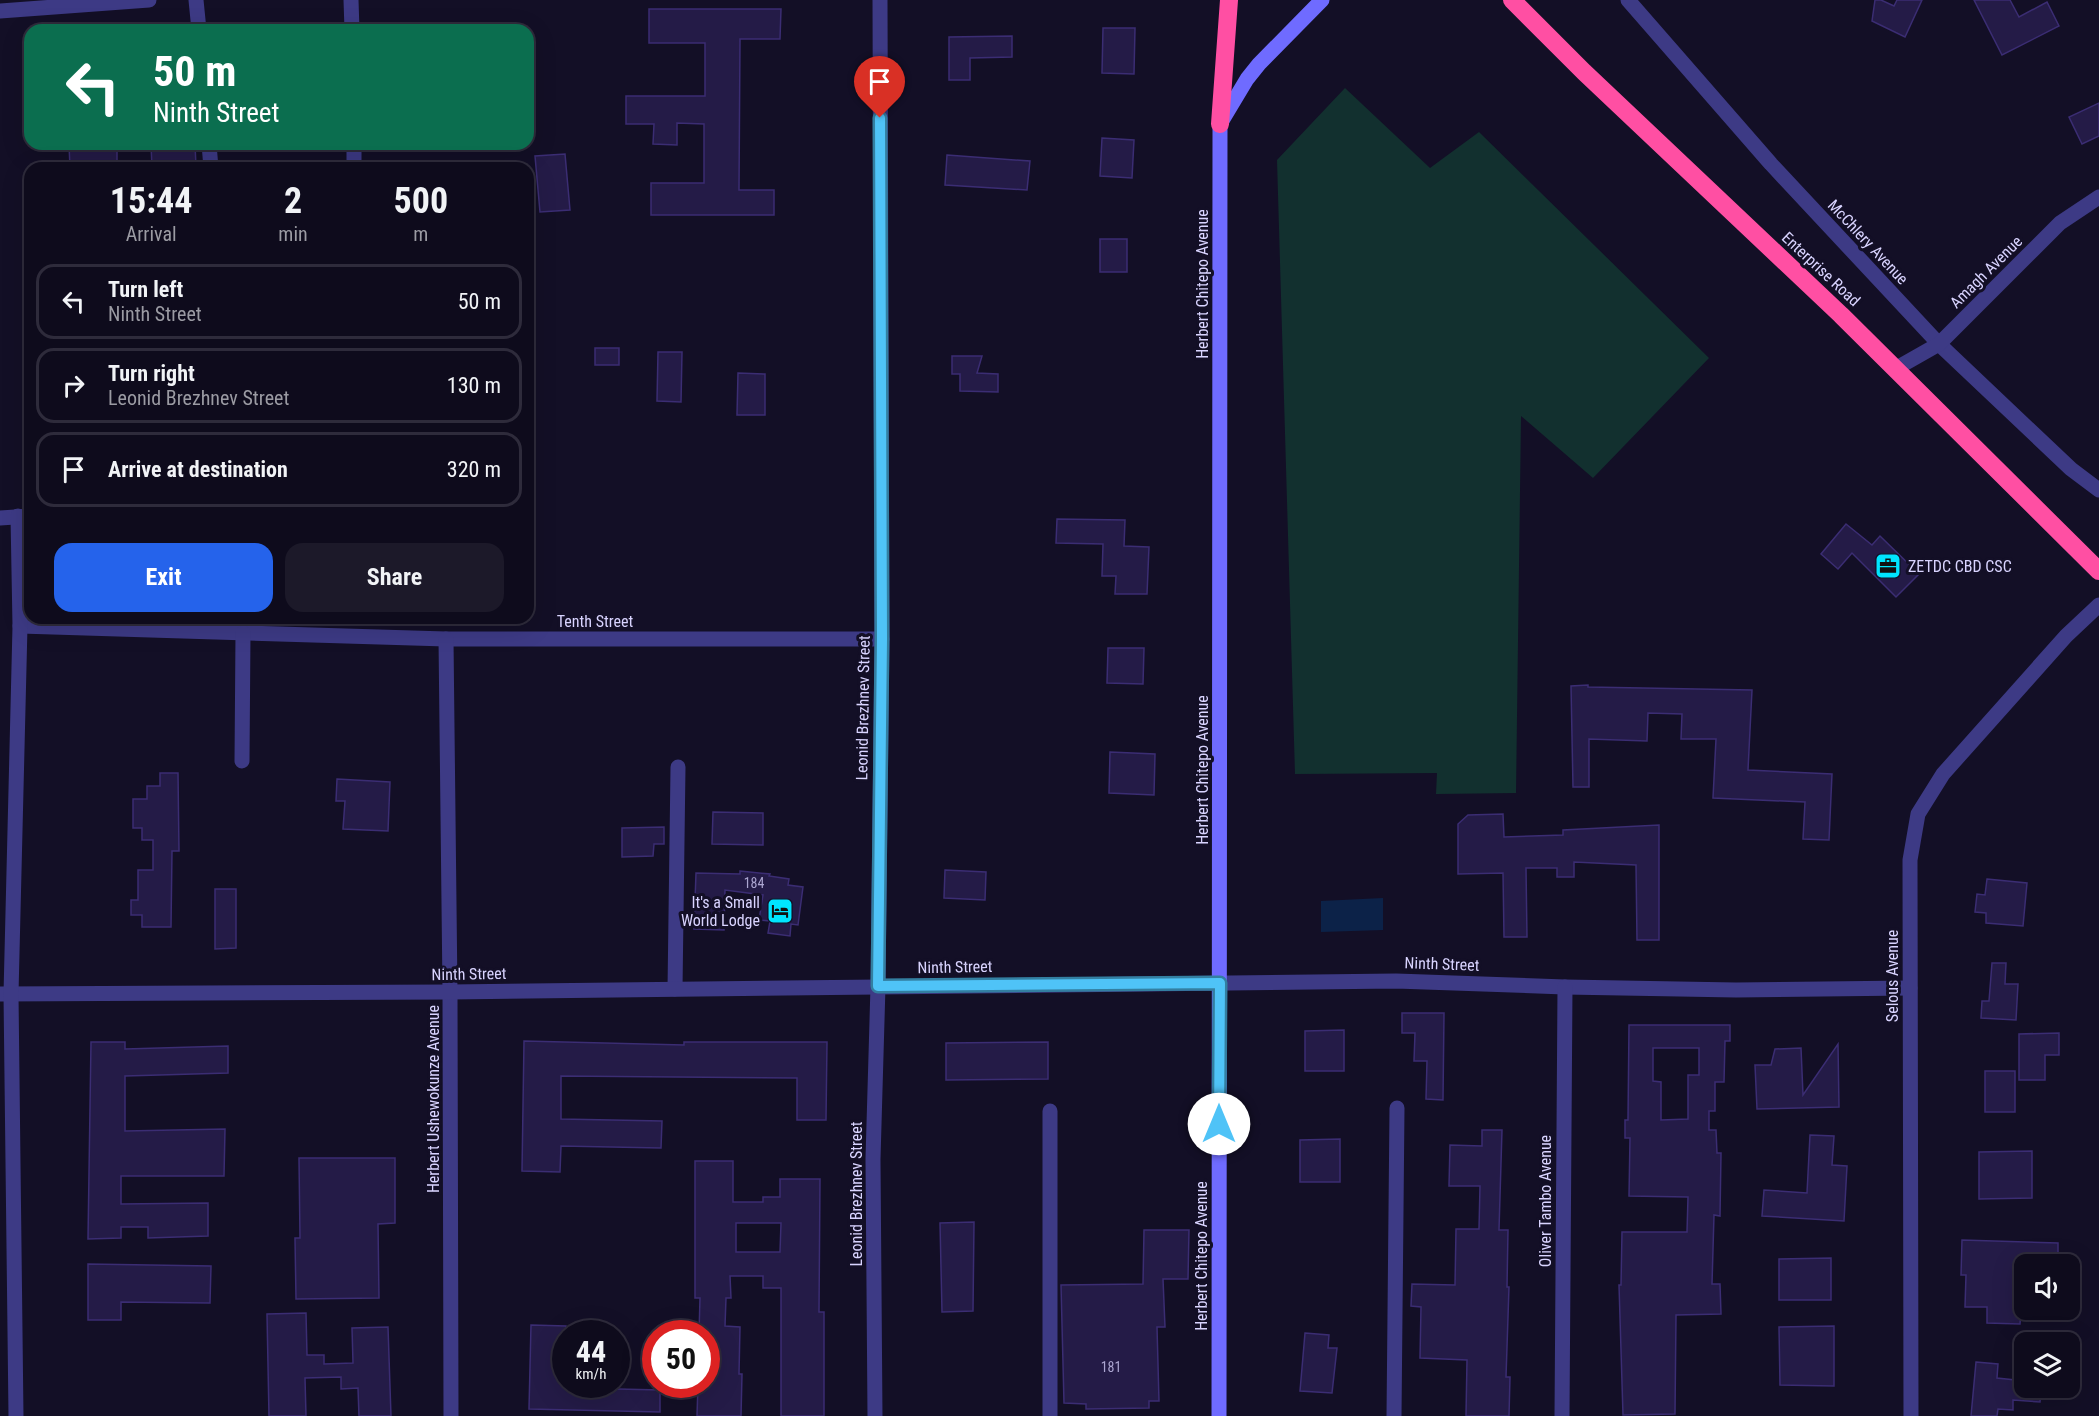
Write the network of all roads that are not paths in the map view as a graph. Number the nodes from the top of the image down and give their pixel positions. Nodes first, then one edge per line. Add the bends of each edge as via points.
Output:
1 (149, 0) edge
2 (196, 0) edge
3 (351, 0) edge
4 (880, 0) edge
5 (1229, 0) edge
6 (1322, 0) edge
7 (1512, 0) edge
8 (1628, 0) edge
9 (0, 11) edge
10 (198, 24) edge
11 (352, 24) edge
12 (1220, 124) junction
13 (2099, 197) edge
14 (1939, 344) junction
15 (1895, 369) junction
16 (2099, 490) edge
17 (24, 516) edge
18 (0, 518) edge
19 (2099, 571) edge
20 (2099, 605) edge
21 (21, 626) junction
22 (243, 633) junction
23 (446, 639) junction
24 (882, 639) junction
25 (242, 761) dead end
26 (678, 767) dead end
27 (1220, 983) junction
28 (878, 986) junction
29 (1565, 987) junction
30 (1910, 988) junction
31 (675, 989) junction
32 (450, 992) junction
33 (6, 994) edge
34 (1397, 1108) dead end
35 (1050, 1111) dead end
36 (16, 1416) edge
37 (452, 1416) edge
38 (875, 1416) edge
39 (1050, 1416) edge
40 (1219, 1416) edge
41 (1394, 1416) edge
42 (1562, 1416) edge
43 (1911, 1416) edge

1 - 9 street
2 - 10 street
3 - 11 street
4 - 24 street, Leonid Brezhnev Street
5 - 12 highway
6 - 12 main road via 1259,64
7 - 15 highway, Enterprise Road
8 - 14 street, McChlery Avenue via 1771,164
12 - 27 main road, Herbert Chitepo Avenue
13 - 14 street, Amagh Avenue via 2060,223
14 - 15 street, Amagh Avenue
14 - 16 street, McChlery Avenue via 2071,469
15 - 19 highway, Enterprise Road
17 - 18 street
17 - 21 street
20 - 30 street, Selous Avenue via 2066,636 1943,774 1918,814 1910,860
21 - 22 street, Tenth Street
21 - 33 street
22 - 23 street, Tenth Street
22 - 25 street
23 - 24 street, Tenth Street
23 - 32 street, Herbert Ushewokunze Avenue
24 - 28 street, Leonid Brezhnev Street
26 - 31 street
27 - 28 street, Ninth Street
27 - 29 street, Ninth Street via 1396,981
27 - 40 main road, Herbert Chitepo Avenue
28 - 31 street, Ninth Street
28 - 38 street, Leonid Brezhnev Street via 873,1159
29 - 30 street, Ninth Street
29 - 42 street, Oliver Tambo Avenue
30 - 43 street, Selous Avenue
31 - 32 street, Ninth Street
32 - 33 street, Ninth Street
32 - 37 street, Herbert Ushewokunze Avenue
33 - 36 street
34 - 41 street
35 - 39 street

